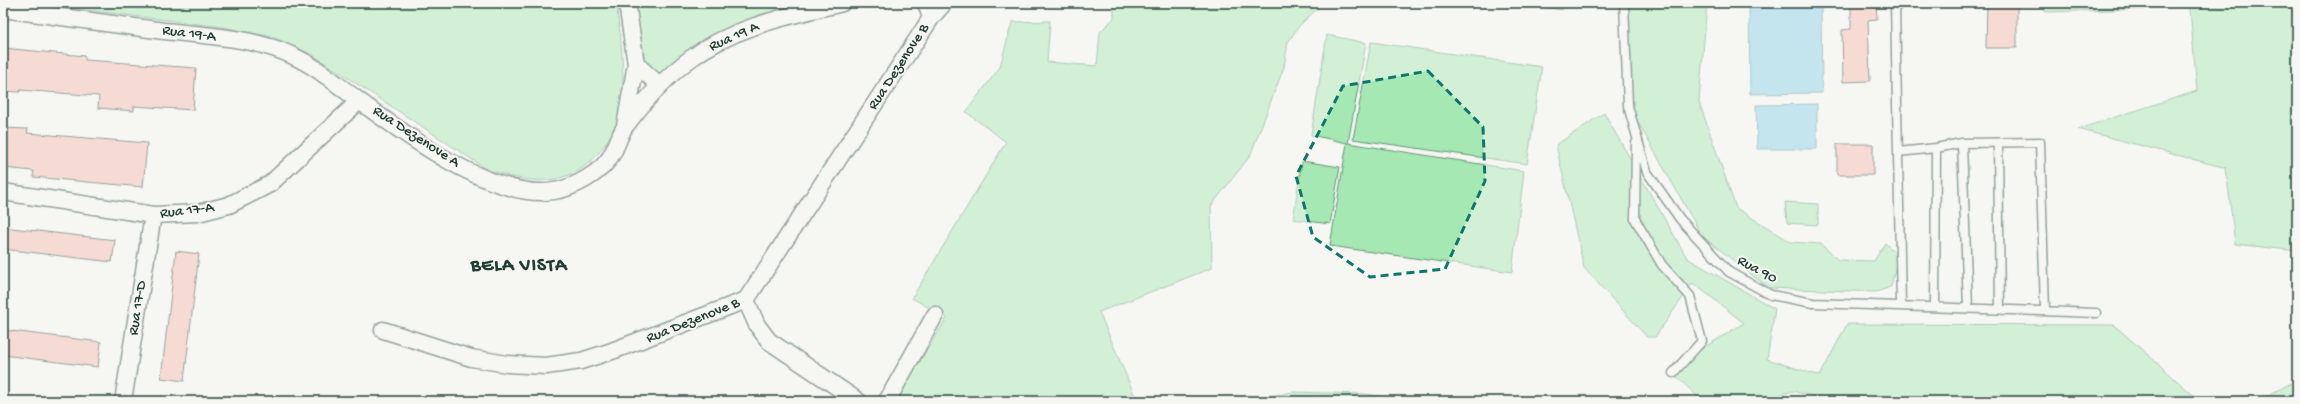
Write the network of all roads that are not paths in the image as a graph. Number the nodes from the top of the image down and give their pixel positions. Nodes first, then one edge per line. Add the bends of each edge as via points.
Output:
1 (627, 3) edge
2 (842, 3) edge
3 (926, 3) edge
4 (944, 3) edge
5 (1624, 3) edge
6 (1895, 3) edge
7 (3, 9) edge
8 (931, 18) junction
9 (636, 64) junction
10 (659, 85) junction
11 (359, 101) junction
12 (625, 126) junction
13 (1636, 134) junction
14 (1962, 143) junction
15 (1998, 143) junction
16 (1936, 148) junction
17 (1898, 152) junction
18 (3, 192) edge
19 (153, 215) junction
20 (746, 300) junction
21 (1901, 305) junction
22 (1935, 307) junction
23 (1968, 308) junction
24 (2000, 310) junction
25 (2045, 311) junction
26 (2096, 314) dead end
27 (935, 315) dead end
28 (383, 330) dead end
29 (1673, 372) dead end
30 (123, 401) edge
31 (858, 401) edge
32 (887, 401) edge

1 - 9 street
2 - 10 street, Rua 19 A via 778,19 730,36 701,52
3 - 8 street
4 - 8 street, Rua Dezenove B
5 - 13 lane, Rua 90 via 1628,106
6 - 17 lane
7 - 11 street, Rua 19-A via 238,40 289,54 318,69
8 - 20 street, Rua Dezenove B
9 - 10 street
9 - 12 street
10 - 12 street, Rua Dezenove A
11 - 12 street, Rua Dezenove A via 451,163 500,185 528,192 554,191 583,182 611,157
11 - 19 street, Rua 17-A via 270,184 229,205 198,213
13 - 21 lane, Rua 90 via 1646,172 1680,219 1728,272 1771,295 1813,303
13 - 29 lane via 1635,219 1662,265 1690,296 1702,341
14 - 15 lane
14 - 16 lane
14 - 23 lane
15 - 24 lane
15 - 25 lane via 2040,142
16 - 17 lane
16 - 22 lane
17 - 21 lane
18 - 19 street, Rua 17-A
19 - 30 street, Rua 17-D
20 - 28 street, Rua Dezenove B via 612,351 581,361 546,366 507,364 471,358
20 - 31 street via 757,325 770,341
21 - 22 lane, Rua 90
22 - 23 lane, Rua 90
23 - 24 lane, Rua 90
24 - 25 lane, Rua 90
25 - 26 lane, Rua 90
27 - 32 street

